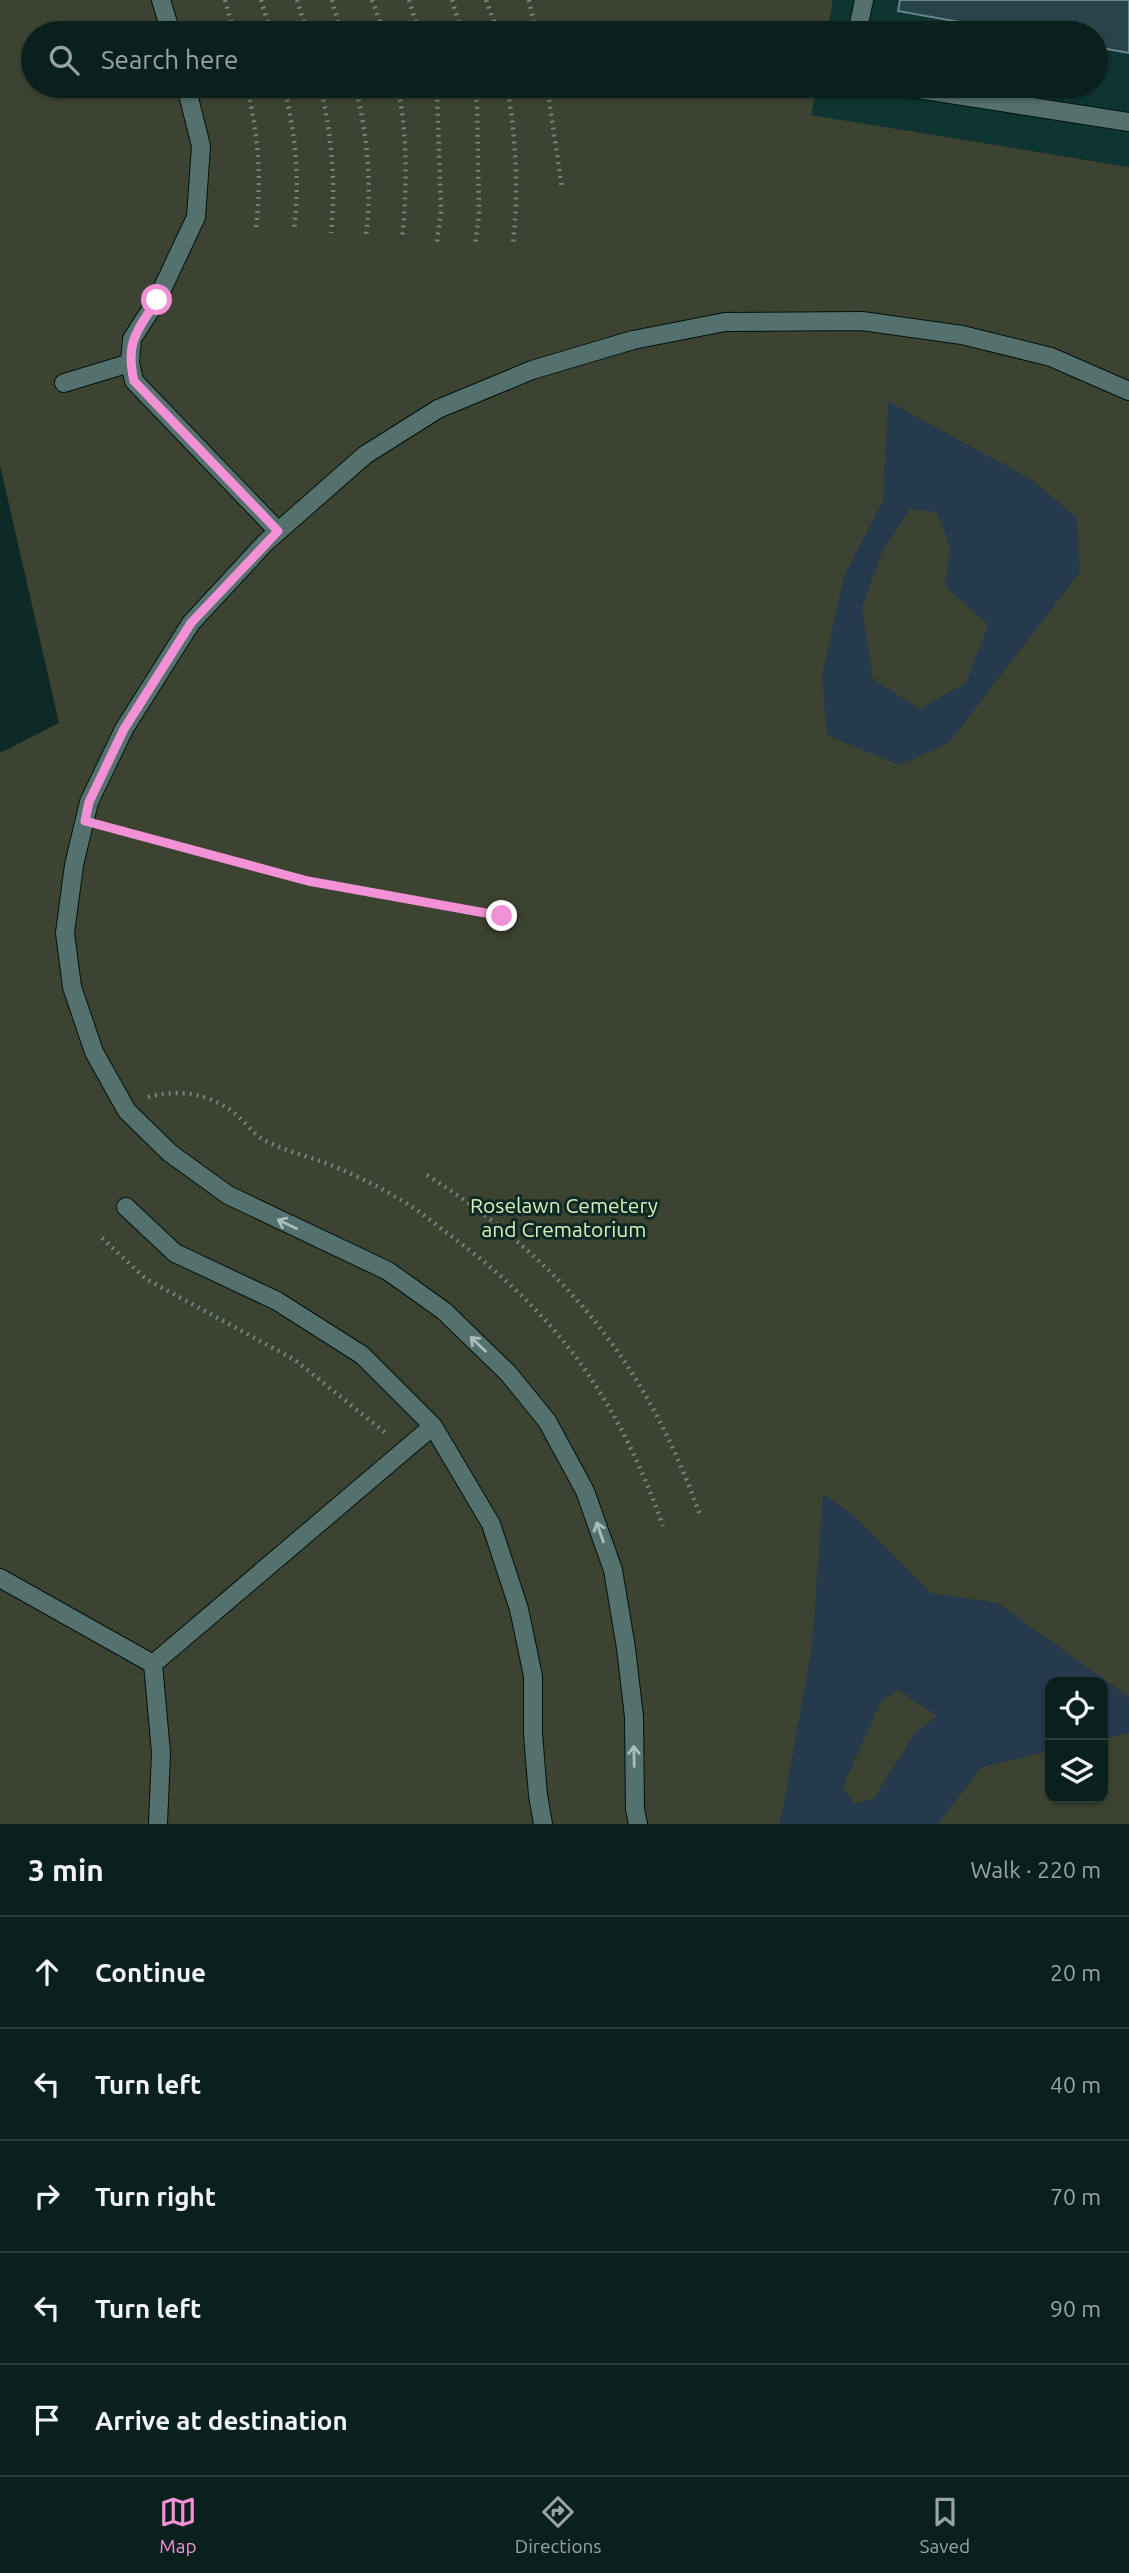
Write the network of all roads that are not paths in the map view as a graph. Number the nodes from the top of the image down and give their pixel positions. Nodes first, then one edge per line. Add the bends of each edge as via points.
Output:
1 (161, 0) edge
2 (864, 0) edge
3 (167, 21) edge
4 (860, 21) edge
5 (189, 98) edge
6 (976, 98) edge
7 (1129, 122) edge
8 (130, 363) junction
9 (64, 383) dead end
10 (1129, 391) edge
11 (278, 531) junction
12 (126, 1207) dead end
13 (433, 1426) junction
14 (0, 1578) edge
15 (152, 1664) junction
16 (158, 1824) edge
17 (543, 1824) edge
18 (638, 1824) edge

1 - 3 lane
2 - 4 lane
5 - 8 lane via 201,146 196,217 157,300 132,339
6 - 7 lane
8 - 9 lane
8 - 11 lane via 134,381
10 - 11 lane via 1051,357 962,335 862,321 725,323 633,340 532,370 438,410 365,455
18 -> 11 lane via 634,1717 613,1570 585,1491 547,1421 508,1373 444,1311 388,1270 229,1195 170,1153 127,1111 94,1052 72,987 65,933 89,802 124,729 191,623
12 - 13 lane via 175,1253 277,1301 362,1355
13 - 15 lane
13 - 17 lane via 491,1524 519,1609 533,1676 533,1734
14 - 15 lane
15 - 16 lane via 160,1753

